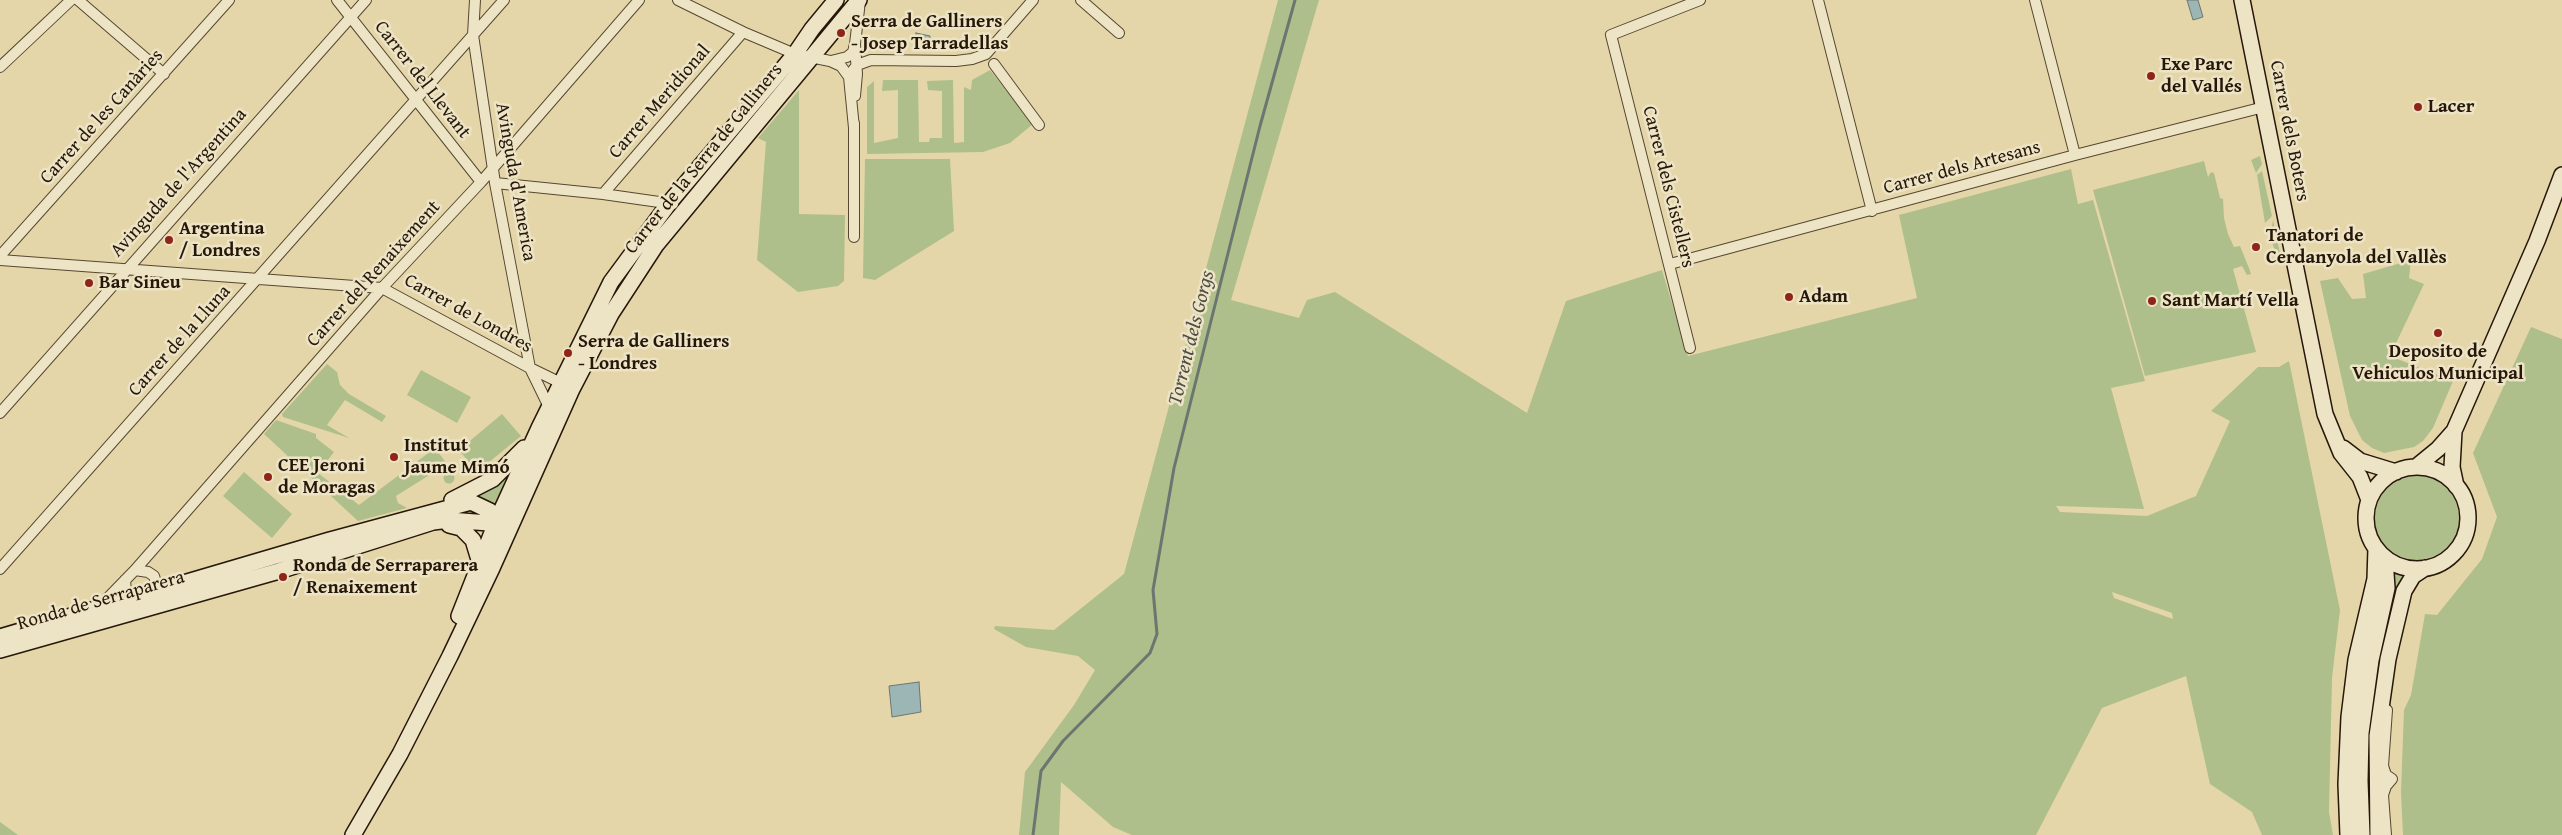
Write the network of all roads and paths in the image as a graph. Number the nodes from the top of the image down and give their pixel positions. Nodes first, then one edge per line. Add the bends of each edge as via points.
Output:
1 (71, 0) edge
2 (78, 0) edge
3 (229, 0) edge
4 (337, 0) edge
5 (366, 0) edge
6 (475, 0) edge
7 (504, 0) edge
8 (639, 0) edge
9 (678, 0) edge
10 (836, 0) edge
11 (860, 0) edge
12 (1034, 0) edge
13 (1081, 0) edge
14 (1700, 0) edge
15 (1818, 0) edge
16 (2035, 0) edge
17 (2242, 0) edge
18 (350, 18) junction
19 (743, 32) junction
20 (1119, 33) dead end
21 (473, 35) junction
22 (855, 44) junction
23 (796, 54) junction
24 (811, 59) junction
25 (877, 60) junction
26 (830, 61) junction
27 (994, 64) dead end
28 (857, 65) junction
29 (0, 67) edge
30 (164, 74) junction
31 (849, 77) junction
32 (416, 100) junction
33 (2264, 107) junction
34 (1039, 125) dead end
35 (854, 128) junction
36 (2075, 155) junction
37 (493, 165) junction
38 (2562, 175) edge
39 (481, 182) junction
40 (496, 183) junction
41 (603, 194) junction
42 (670, 202) junction
43 (683, 211) junction
44 (1872, 211) junction
45 (854, 237) dead end
46 (0, 258) edge
47 (1670, 264) junction
48 (127, 269) junction
49 (258, 280) junction
50 (382, 288) junction
51 (1690, 348) dead end
52 (530, 368) junction
53 (566, 385) junction
54 (549, 407) junction
55 (0, 413) edge
56 (539, 428) junction
57 (2454, 431) junction
58 (2338, 444) junction
59 (541, 459) junction
60 (2416, 467) junction
61 (2396, 472) junction
62 (2456, 486) junction
63 (2369, 500) junction
64 (497, 520) junction
65 (330, 540) junction
66 (2380, 553) junction
67 (496, 560) junction
68 (480, 564) junction
69 (2425, 568) junction
70 (0, 569) edge
71 (134, 570) junction
72 (125, 580) junction
73 (208, 591) junction
74 (160, 595) junction
75 (133, 603) junction
76 (94, 618) junction
77 (2, 640) edge
78 (2363, 660) junction
79 (2382, 688) junction
80 (347, 835) edge
81 (352, 835) edge
82 (2348, 835) edge
83 (2362, 835) edge
84 (2378, 835) edge
85 (2386, 835) edge

1 - 29 street
2 - 30 street
3 - 30 street, Carrer de les Canàries
4 - 18 street, Carrer del Llevant
5 - 18 street, Avinguda de l'Argentina
6 - 21 street, Avinguda d'America
7 - 21 street, Carrer de la Lluna
8 - 37 street, Carrer del Renaixement
9 - 19 street
10 - 23 street, Carrer de la Serra de Galliners
11 - 22 street
11 - 24 street, Carrer de la Serra de Galliners
12 - 25 street via 986,54 956,60
13 - 20 street
14 - 47 street, Carrer dels Cistellers via 1611,35
15 - 44 street
16 - 36 street
17 - 33 street, Carrer dels Boters
18 - 32 street, Carrer del Llevant
18 - 48 street, Avinguda de l'Argentina
19 - 23 street
19 - 41 street, Carrer Meridional
21 - 32 street, Carrer de la Lluna
21 - 37 street, Avinguda d'America
22 - 25 street via 862,55
22 - 26 street via 847,57
22 - 28 street
23 - 24 street
23 - 42 street, Carrer de la Serra de Galliners
24 - 26 street
24 - 43 street, Carrer de la Serra de Galliners
25 - 28 street
26 - 31 street via 842,66
27 - 34 street
28 - 31 street
28 - 35 street
30 - 46 street, Carrer de les Canàries
31 - 35 street
32 - 39 street, Carrer del Llevant
32 - 49 street, Carrer de la Lluna
33 - 36 street, Carrer dels Artesans
33 - 58 street, Carrer dels Boters via 2322,400
35 - 45 street
36 - 44 street, Carrer dels Artesans
37 - 39 street, Carrer del Renaixement
37 - 40 street, Avinguda d'America
38 - 57 street via 2537,241
39 - 50 street, Carrer del Renaixement
40 - 41 street
40 - 52 street, Avinguda d'America
41 - 42 street
42 - 43 street
42 - 53 street, Carrer de la Serra de Galliners via 611,282
43 - 53 street, Carrer de la Serra de Galliners via 656,245
44 - 47 street, Carrer dels Artesans
46 - 48 street, Carrer de Londres
47 - 51 street, Carrer dels Cistellers
48 - 49 street, Carrer de Londres
48 - 55 street, Avinguda de l'Argentina
49 - 50 street, Carrer de Londres
49 - 70 street, Carrer de la Lluna
50 - 52 street, Carrer de Londres
50 - 71 street, Carrer del Renaixement
52 - 53 street, Carrer de Londres
52 - 54 street, Carrer de Londres
53 - 54 street, Carrer de la Serra de Galliners
53 - 59 street, Carrer de la Serra de Galliners
54 - 56 street, Carrer de la Serra de Galliners
56 - 64 street, Carrer de la Serra de Galliners
56 - 65 street, Ronda de Serraparera via 517,458 493,479 454,499 337,535
57 - 60 street
57 - 62 street via 2452,466
58 - 61 street, Carrer dels Boters via 2360,461
58 - 63 street, Carrer dels Boters via 2360,477
59 - 64 street via 533,466 508,510
59 - 67 street, Carrer de la Serra de Galliners
60 - 61 street
60 - 62 street via 2438,472
61 - 63 street via 2378,485
62 - 69 street via 2467,510 2464,536 2449,557
63 - 66 street via 2366,522 2370,538
64 - 65 street, Ronda de Serraparera via 483,506 471,502
64 - 67 street
64 - 68 street, Carrer de la Serra de Galliners
64 - 73 street, Ronda de Serraparera via 433,522
65 - 74 street, Ronda de Serraparera
66 - 69 street via 2404,567
66 - 78 street via 2374,611
67 - 81 street, Carrer de la Serra de Galliners via 417,722
68 - 73 street, Ronda de Serraparera via 473,540 461,528 441,525 223,591
68 - 80 street, Carrer de la Serra de Galliners via 413,718
69 - 79 street via 2407,584 2398,610
71 - 72 street, Ronda de Serraparera
71 - 74 street, Ronda de Serraparera via 154,576
72 - 75 street, Ronda de Serraparera via 126,592
72 - 76 street
73 - 74 street
73 - 76 street, Ronda de Serraparera
74 - 75 street, Ronda de Serraparera
75 - 76 street, Ronda de Serraparera
76 - 77 street, Ronda de Serraparera
78 - 82 street via 2346,752
78 - 83 street
79 - 84 street via 2376,760
79 - 85 street via 2387,713 2383,766 2386,775 2392,779 2383,795

